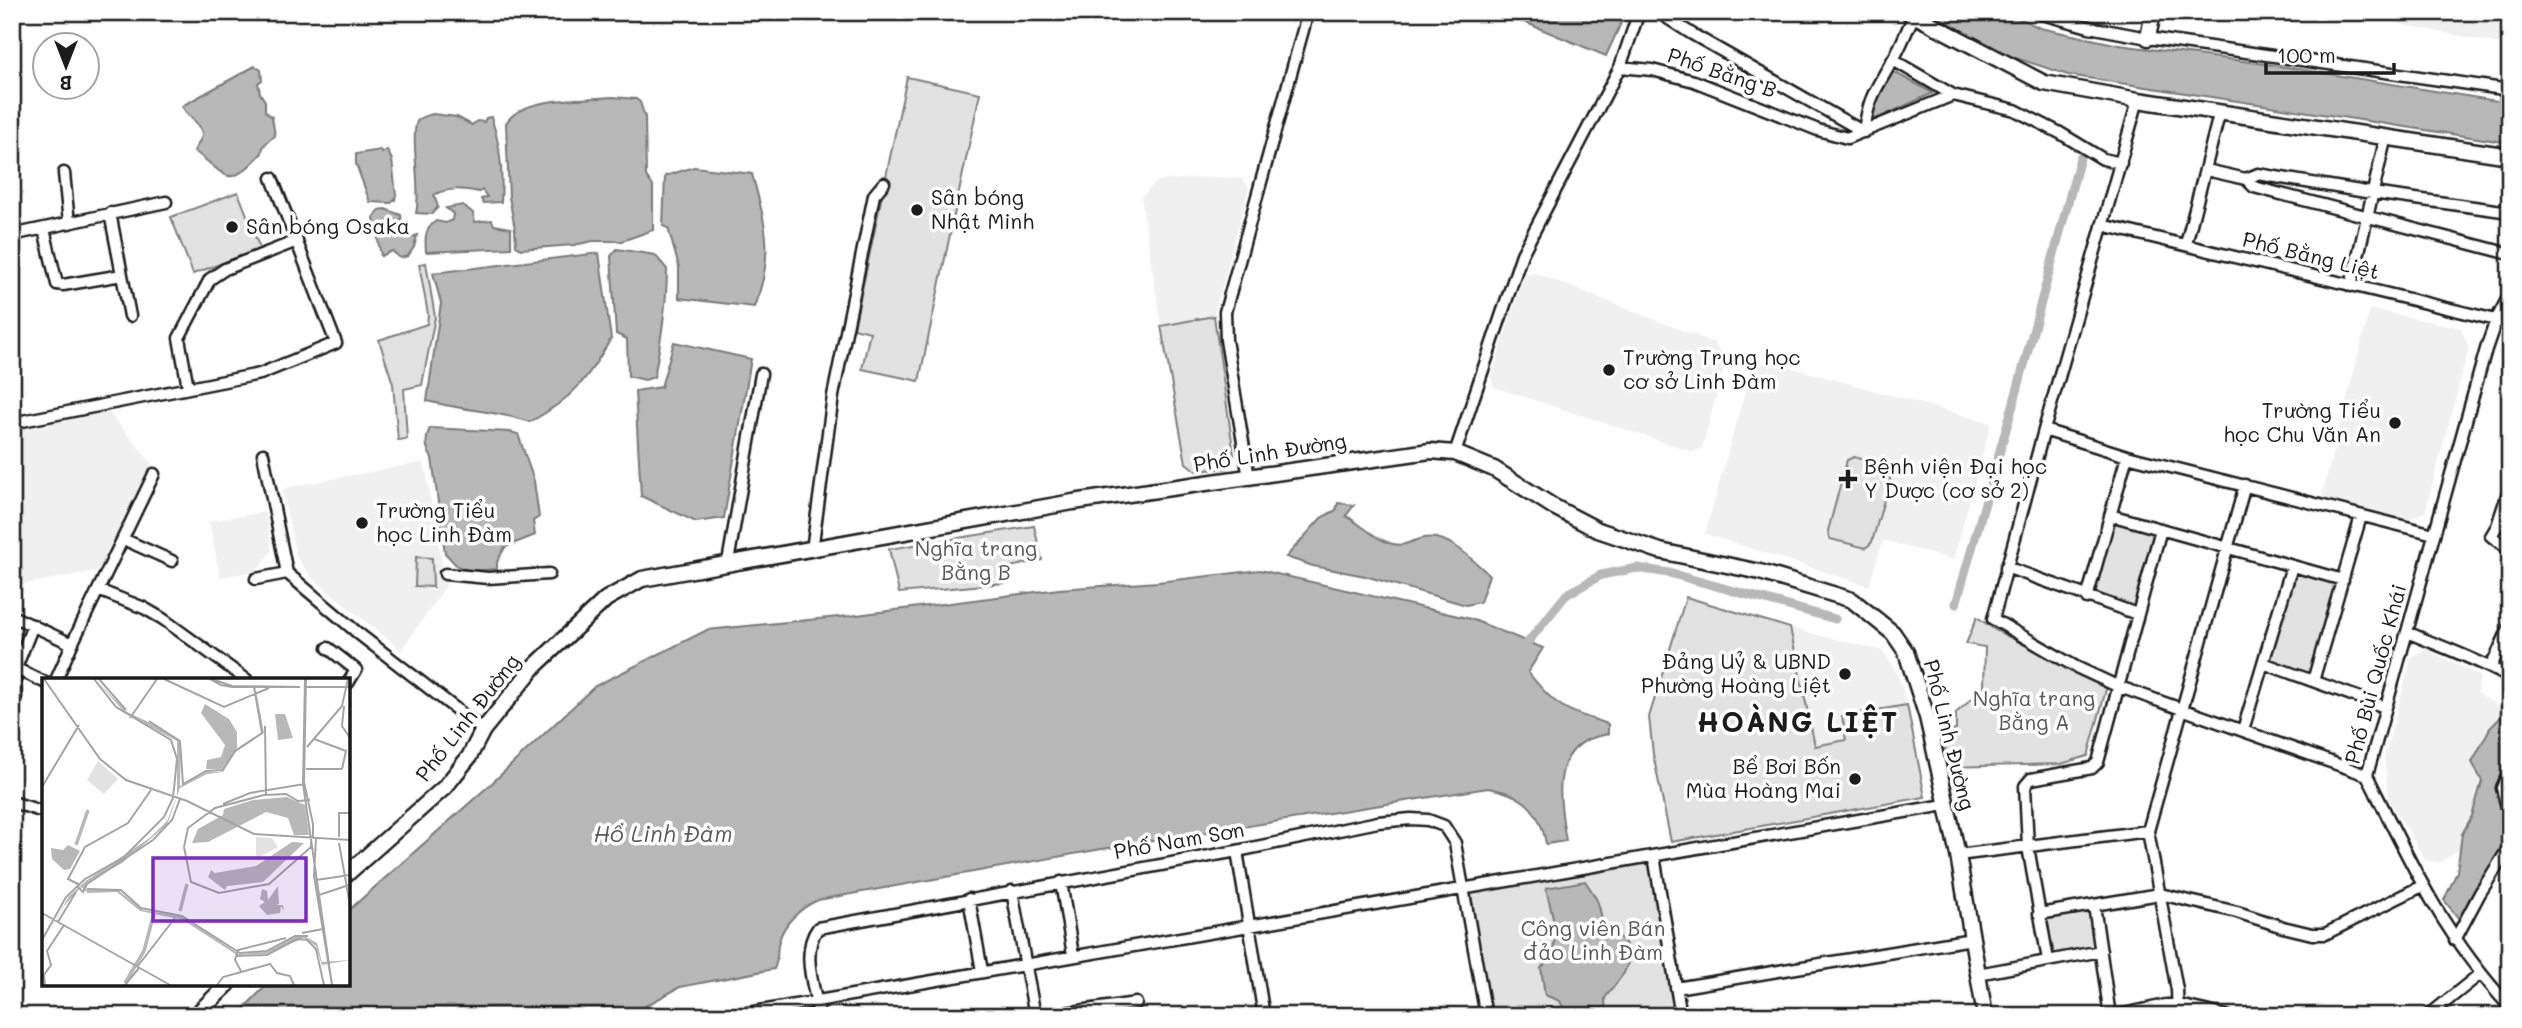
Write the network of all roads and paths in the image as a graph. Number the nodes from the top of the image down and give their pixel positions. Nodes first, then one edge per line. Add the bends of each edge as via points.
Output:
1 (1308, 12) edge
2 (1639, 12) edge
3 (1658, 12) edge
4 (2035, 12) edge
5 (2153, 12) edge
6 (1911, 14) edge
7 (2148, 38) junction
8 (1893, 60) junction
9 (1620, 67) junction
10 (2510, 90) edge
11 (1953, 95) junction
12 (2138, 100) junction
13 (2220, 111) junction
14 (1864, 132) junction
15 (2386, 136) junction
16 (2510, 156) edge
17 (2121, 163) junction
18 (2206, 170) junction
19 (64, 173) dead end
20 (272, 178) dead end
21 (2246, 179) junction
22 (884, 183) dead end
23 (2372, 193) junction
24 (166, 202) dead end
25 (2510, 212) edge
26 (110, 213) junction
27 (2367, 215) junction
28 (69, 223) junction
29 (2102, 225) junction
30 (44, 229) junction
31 (12, 235) edge
32 (297, 241) junction
33 (2186, 244) junction
34 (2510, 254) edge
35 (122, 275) junction
36 (2351, 286) junction
37 (2510, 294) edge
38 (130, 316) dead end
39 (2496, 320) junction
40 (2510, 327) edge
41 (761, 374) dead end
42 (188, 387) junction
43 (12, 423) edge
44 (2044, 430) junction
45 (1455, 453) junction
46 (263, 454) dead end
47 (2127, 456) junction
48 (154, 474) dead end
49 (1249, 478) junction
50 (2245, 485) junction
51 (2510, 486) edge
52 (2110, 515) junction
53 (2361, 516) junction
54 (2161, 529) junction
55 (2434, 534) junction
56 (123, 539) junction
57 (2228, 548) junction
58 (812, 550) junction
59 (2510, 550) edge
60 (172, 561) dead end
61 (728, 562) junction
62 (2292, 566) junction
63 (2006, 567) junction
64 (287, 573) junction
65 (446, 574) dead end
66 (550, 574) dead end
67 (256, 579) dead end
68 (2343, 580) junction
69 (98, 590) junction
70 (2087, 598) junction
71 (2137, 614) junction
72 (12, 616) edge
73 (33, 625) junction
74 (2510, 626) edge
75 (2407, 632) junction
76 (71, 647) junction
77 (328, 648) dead end
78 (2263, 663) junction
79 (2491, 667) junction
80 (14, 675) edge
81 (57, 678) edge
82 (244, 678) edge
83 (2510, 678) edge
84 (350, 680) edge
85 (2314, 681) junction
86 (42, 682) edge
87 (2117, 686) junction
88 (16, 697) dead end
89 (2385, 707) junction
90 (2182, 708) junction
91 (483, 730) junction
92 (2243, 730) junction
93 (2510, 769) edge
94 (2367, 775) junction
95 (12, 802) edge
96 (1945, 805) junction
97 (42, 811) edge
98 (2510, 819) edge
99 (2148, 831) junction
100 (2510, 846) edge
101 (2028, 847) junction
102 (1237, 851) junction
103 (1958, 855) junction
104 (1654, 856) junction
105 (350, 871) edge
106 (1061, 882) junction
107 (2422, 886) junction
108 (1464, 887) junction
109 (1012, 891) junction
110 (2160, 894) junction
111 (969, 900) junction
112 (2094, 905) junction
113 (2039, 914) junction
114 (1249, 925) junction
115 (1972, 939) junction
116 (2455, 940) junction
117 (2101, 951) junction
118 (1073, 955) junction
119 (2048, 960) junction
120 (1025, 963) junction
121 (982, 971) junction
122 (1978, 974) junction
123 (2480, 974) junction
124 (226, 986) edge
125 (1676, 988) junction
126 (817, 999) junction
127 (1136, 1003) dead end
128 (2510, 1007) edge
129 (2179, 1010) edge
130 (195, 1016) edge
131 (731, 1016) edge
132 (819, 1016) edge
133 (1035, 1016) edge
134 (1044, 1016) edge
135 (1264, 1016) edge
136 (1486, 1016) edge
137 (1681, 1016) edge
138 (1985, 1016) edge
139 (2112, 1016) edge
140 (2227, 1016) edge
141 (2428, 1016) edge

1 - 49 street via 1225,312
2 - 9 street
3 - 14 street
4 - 7 street
5 - 7 street
6 - 8 street
6 - 12 street via 2044,83
7 - 10 street
8 - 11 street
8 - 14 street via 1874,90
9 - 14 street, Phố Bằng B via 1694,82 1847,138
9 - 45 street via 1522,254
11 - 14 street, Phố Bằng B
11 - 17 street via 2015,110 2103,159
12 - 13 street
12 - 17 street
13 - 15 street
13 - 18 street
15 - 16 street
15 - 23 street
17 - 29 street
18 - 21 street
18 - 33 street
19 - 28 street
20 - 32 street
21 - 23 street via 2258,173
21 - 27 street via 2255,187
22 - 58 street via 874,195 840,361
23 - 25 street
23 - 27 street
24 - 26 street
26 - 28 street
26 - 35 street
27 - 34 street
27 - 36 street
28 - 30 street
29 - 33 street, Phố Bằng Liệt
29 - 44 street
30 - 31 street
30 - 35 street via 57,284
32 - 42 street via 210,279 179,338
32 - 42 street via 336,343 260,374
33 - 36 street, Phố Bằng Liệt
35 - 38 street
36 - 39 street, Phố Bằng Liệt
37 - 39 street, Phố Bùi Quốc Khái
39 - 40 street, Phố Bằng Liệt
39 - 55 street, Phố Bùi Quốc Khái
41 - 61 street
42 - 43 street
44 - 47 street
44 - 63 street
45 - 49 street, Phố Linh Đường via 1430,451
45 - 96 street, Phố Linh Đường via 1494,469 1598,530 1660,551 1760,572 1852,600 1864,608 1893,633 1906,652 1927,717
46 - 64 street
47 - 50 street
47 - 52 street
48 - 56 street
49 - 58 street, Phố Linh Đường via 1073,502
50 - 53 street
50 - 57 street
51 - 59 street via 2491,536
52 - 54 street
52 - 70 street
53 - 55 street
53 - 68 street
54 - 57 street
54 - 71 street
55 - 75 street, Phố Bùi Quốc Khái
56 - 60 street
56 - 69 street
57 - 62 street
57 - 90 street
58 - 61 street, Phố Linh Đường
61 - 91 street, Phố Linh Đường via 642,579 606,599 535,666
62 - 68 street
62 - 78 street
63 - 70 street
63 - 87 street via 1993,620
64 - 67 street
64 - 91 street
65 - 66 street via 488,578
68 - 85 street
69 - 76 street
69 - 82 street via 163,619
70 - 71 street
71 - 87 street
72 - 73 street
73 - 76 street
73 - 80 street
74 - 79 street
75 - 79 street
75 - 89 street, Phố Bùi Quốc Khái
76 - 81 street
77 - 84 street via 356,670
78 - 85 street
78 - 92 street
79 - 83 street
80 - 86 street
80 - 88 street
85 - 89 street
87 - 90 street
87 - 101 street via 2098,762 2092,768 2031,779 2025,786
89 - 94 street, Phố Bùi Quốc Khái
90 - 92 street
90 - 99 street
91 - 105 street, Phố Linh Đường via 445,787
92 - 94 street
93 - 98 street via 2501,788
94 - 107 street, Phố Bùi Quốc Khái
95 - 97 street
96 - 103 street, Phố Linh Đường
96 - 104 street
99 - 101 street
99 - 110 street
100 - 116 street
101 - 103 street
101 - 113 street
102 - 106 street, Phố Nam Sơn
102 - 108 street, Phố Nam Sơn via 1378,822 1428,820 1444,825 1455,842
102 - 114 street
103 - 115 street, Phố Linh Đường
104 - 108 street
104 - 125 street
106 - 109 street, Phố Nam Sơn
106 - 118 street
107 - 110 street via 2325,934
107 - 116 street, Phố Bùi Quốc Khái
108 - 114 street
108 - 136 street, Phố Nam Sơn
109 - 111 street, Phố Nam Sơn
109 - 120 street
110 - 112 street
110 - 129 street
111 - 121 street
111 - 126 street, Phố Nam Sơn via 818,928 810,939
112 - 113 street
112 - 117 street
113 - 119 street
114 - 118 street
114 - 135 street
115 - 122 street, Phố Linh Đường
115 - 125 street
116 - 123 street, Phố Bùi Quốc Khái
117 - 119 street
117 - 139 street
118 - 120 street
119 - 122 street
120 - 121 street
120 - 133 street
121 - 126 street
122 - 138 street, Phố Linh Đường
123 - 128 street, Phố Bùi Quốc Khái
123 - 141 street
124 - 130 street
125 - 137 street
126 - 131 street
126 - 132 street, Phố Nam Sơn
127 - 134 street
129 - 139 street via 2166,1005
129 - 140 street

